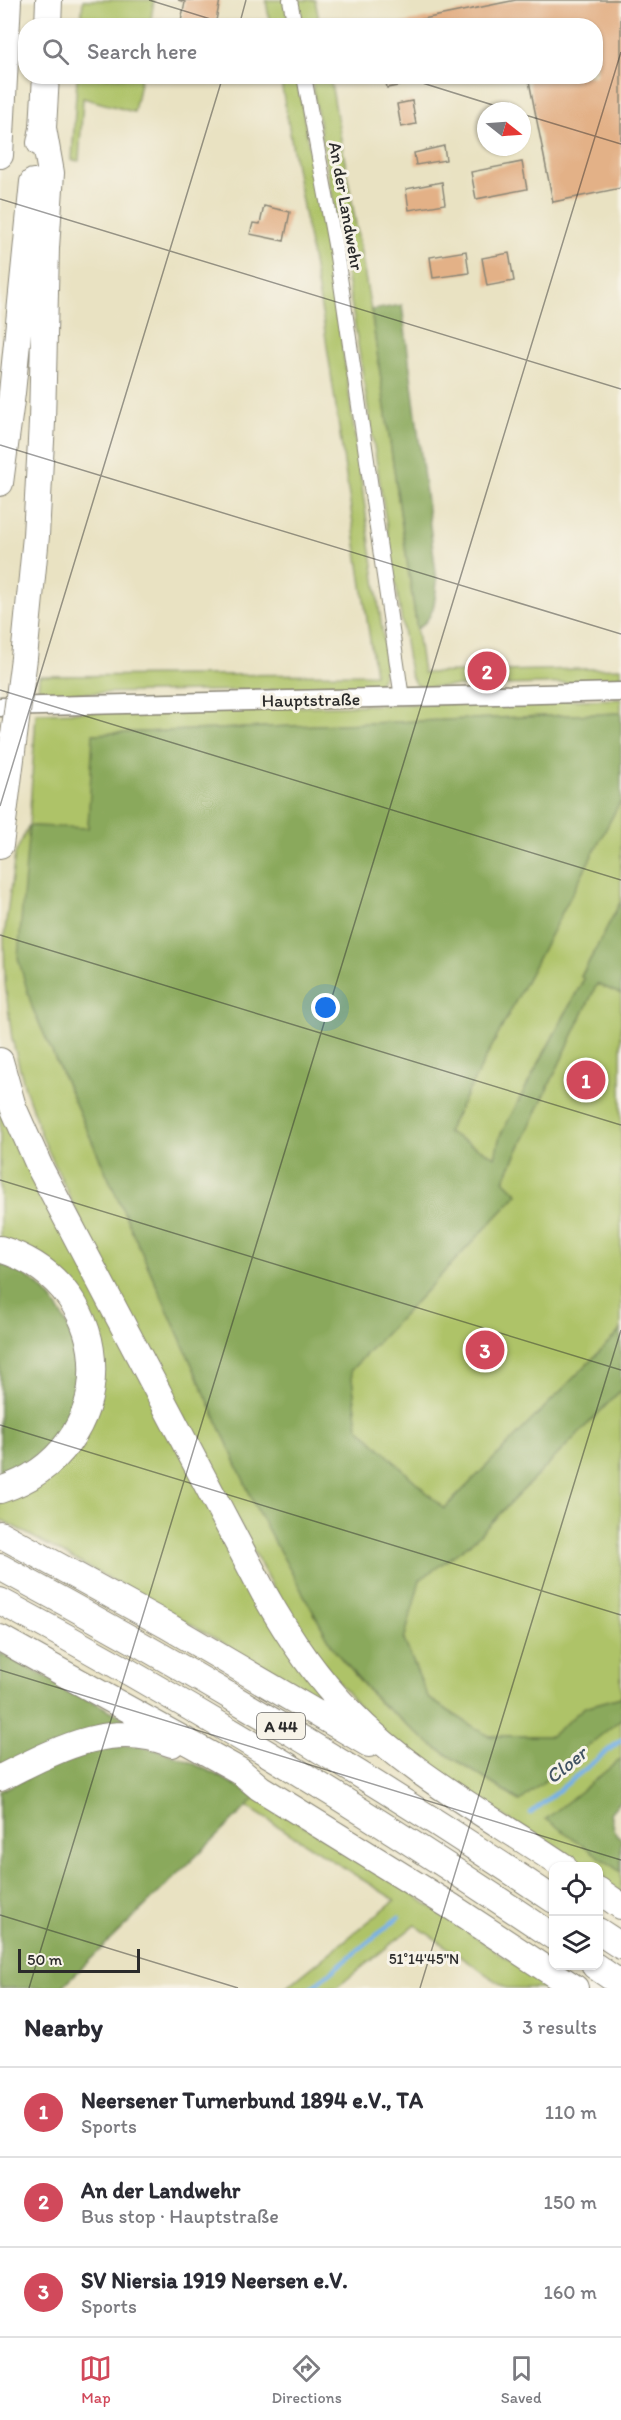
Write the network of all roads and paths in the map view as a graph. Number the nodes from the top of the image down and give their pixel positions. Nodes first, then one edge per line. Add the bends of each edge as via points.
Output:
1 (8, 0) edge
2 (49, 0) edge
3 (290, 0) edge
4 (48, 18) edge
5 (293, 18) edge
6 (46, 84) edge
7 (305, 84) edge
8 (43, 128) junction
9 (0, 155) edge
10 (0, 483) edge
11 (621, 692) edge
12 (402, 698) junction
13 (0, 707) edge
14 (0, 845) edge
15 (0, 1061) edge
16 (0, 1249) edge
17 (0, 1490) edge
18 (0, 1534) edge
19 (0, 1567) edge
20 (0, 1601) edge
21 (0, 1638) edge
22 (0, 1778) edge
23 (442, 1786) junction
24 (260, 1788) junction
25 (557, 1862) edge
26 (603, 1893) edge
27 (549, 1897) edge
28 (621, 1906) edge
29 (549, 1934) edge
30 (603, 1934) edge
31 (621, 1946) edge
32 (602, 1970) edge
33 (621, 1984) edge
34 (575, 1988) edge

1 - 9 highway
2 - 4 highway
3 - 5 street
6 - 8 highway
7 - 12 street, An der Landwehr via 336,250
8 - 10 highway via 34,173
8 - 14 highway, bridge via 51,173 40,478 32,587
11 - 12 street, Hauptstraße
12 - 13 street, Hauptstraße
15 - 23 highway via 13,1107 41,1170 284,1628 350,1712 401,1757
16 - 17 highway via 39,1268 70,1297 86,1328 93,1361 85,1414 69,1443 45,1468
18 - 23 highway via 166,1625
19 - 27 highway, A 44 via 254,1710
20 - 29 highway, A 44 via 309,1778
21 - 24 highway via 240,1771
22 - 24 highway via 78,1741 124,1734 175,1745
23 - 25 highway
24 - 34 highway
26 - 28 highway
30 - 31 highway
32 - 33 highway

